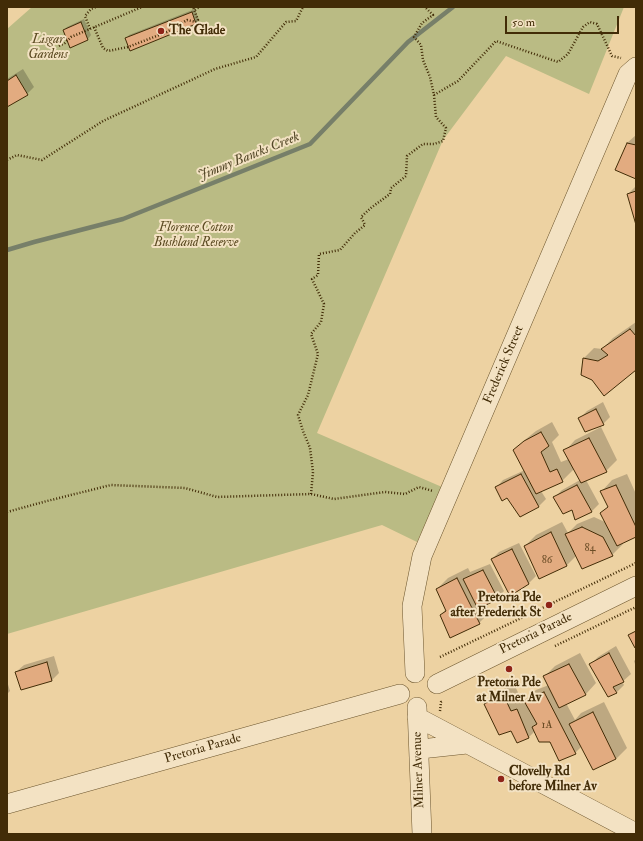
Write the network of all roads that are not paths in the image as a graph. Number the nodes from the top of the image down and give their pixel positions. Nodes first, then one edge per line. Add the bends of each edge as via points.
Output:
1 (636, 67) edge
2 (636, 586) edge
3 (415, 673) junction
4 (437, 684) junction
5 (400, 694) junction
6 (417, 712) junction
7 (467, 744) junction
8 (419, 750) junction
9 (7, 804) edge
10 (636, 833) edge
11 (422, 834) edge

1 - 3 street, Frederick Street via 628,74 422,556 412,606
2 - 4 street, Pretoria Parade
3 - 4 street via 429,673
3 - 5 street via 402,685
4 - 6 street via 429,700
5 - 6 street via 403,703
5 - 9 street, Pretoria Parade
6 - 7 street
6 - 8 street, Milner Avenue
7 - 8 street
7 - 10 street
8 - 11 street, Milner Avenue

